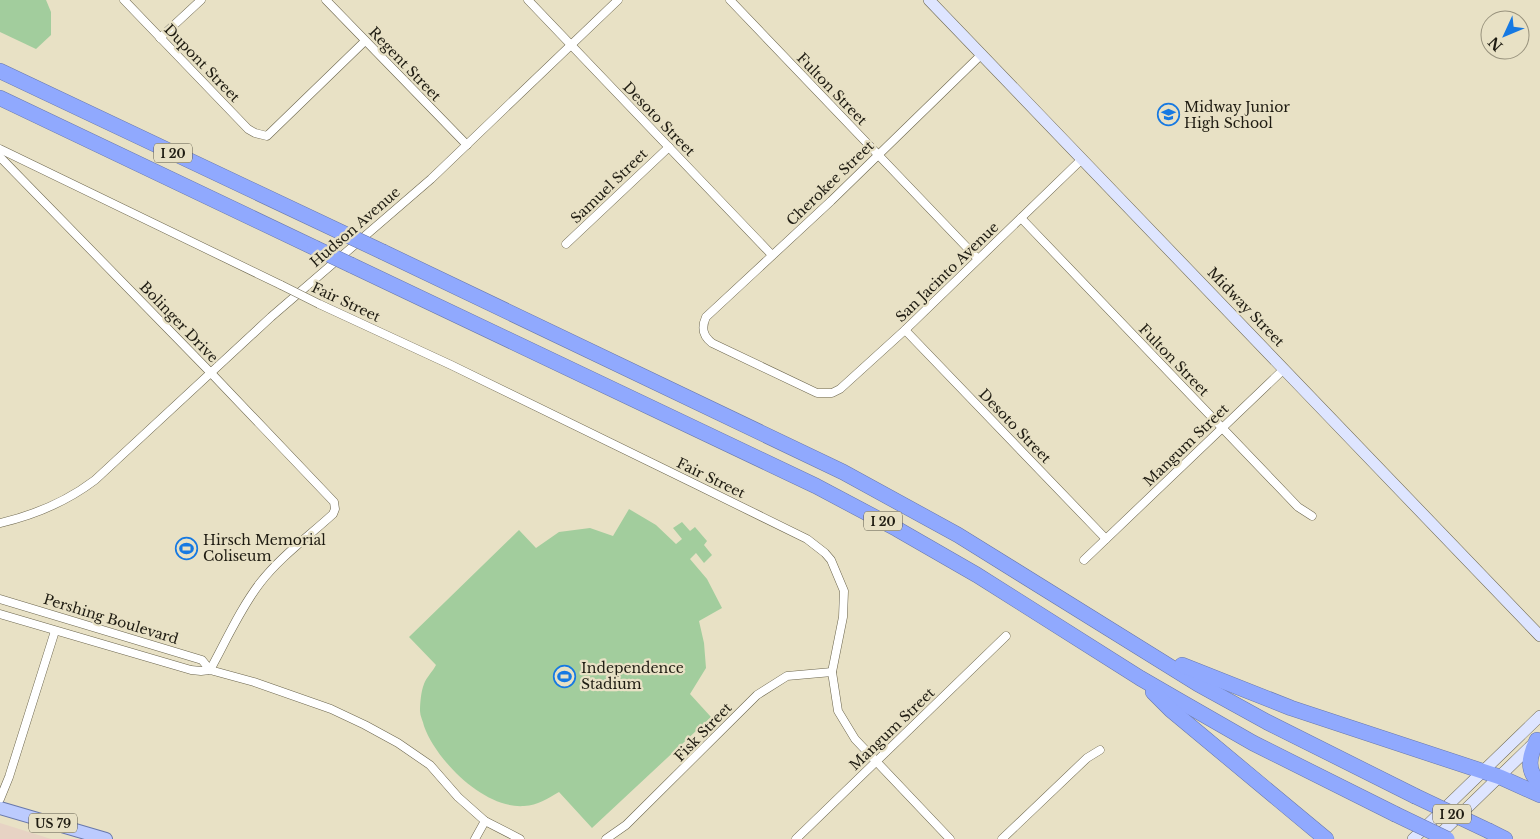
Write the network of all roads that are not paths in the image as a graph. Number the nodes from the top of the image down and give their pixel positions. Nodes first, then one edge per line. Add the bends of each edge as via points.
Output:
1 (124, 0) edge
2 (201, 0) edge
3 (326, 0) edge
4 (528, 0) edge
5 (618, 0) edge
6 (730, 0) edge
7 (929, 0) edge
8 (160, 38) junction
9 (365, 41) junction
10 (572, 45) junction
11 (982, 54) junction
12 (0, 71) edge
13 (0, 98) edge
14 (467, 146) junction
15 (669, 147) junction
16 (0, 149) edge
17 (878, 155) junction
18 (0, 157) edge
19 (1082, 159) junction
20 (1021, 218) junction
21 (566, 244) dead end
22 (772, 255) junction
23 (978, 259) junction
24 (905, 330) junction
25 (1284, 368) junction
26 (211, 373) junction
27 (823, 394) joint
28 (1222, 429) junction
29 (1312, 516) dead end
30 (0, 523) edge
31 (1106, 539) junction
32 (1084, 560) dead end
33 (0, 599) edge
34 (0, 614) edge
35 (55, 631) junction
36 (1006, 636) dead end
37 (1540, 636) edge
38 (1145, 650) junction
39 (210, 670) junction
40 (832, 672) junction
41 (1140, 678) junction
42 (1540, 716) edge
43 (1539, 738) edge
44 (1100, 750) dead end
45 (876, 762) junction
46 (1483, 771) junction
47 (1500, 777) junction
48 (1540, 783) edge
49 (1540, 795) edge
50 (0, 798) edge
51 (0, 808) edge
52 (485, 822) junction
53 (106, 839) edge
54 (475, 839) edge
55 (520, 839) edge
56 (606, 839) edge
57 (796, 839) edge
58 (950, 839) edge
59 (1002, 839) edge
60 (1326, 839) edge
61 (1413, 839) edge
62 (1435, 839) edge
63 (1447, 839) edge
64 (1505, 839) edge

1 - 8 street, Dupont Street
2 - 8 street
3 - 9 street, Regent Street
4 - 10 street, Desoto Street
5 - 10 street, Hudson Avenue
6 - 17 street, Fulton Street
7 - 11 street, Midway Street
8 - 9 street, Dupont Street via 248,129 267,136
9 - 14 street, Regent Street
10 - 14 street, Hudson Avenue
10 - 15 street, Desoto Street
11 - 17 street, Cherokee Street
11 - 19 street, Midway Street
12 - 38 highway, I 20, bridge via 843,472 958,535
13 - 41 highway, I 20, bridge via 824,490 977,575
14 - 26 street, Hudson Avenue
15 - 21 street, Samuel Street
15 - 22 street, Desoto Street
16 - 40 street, Fair Street, bridge via 807,539 831,560 844,591 843,617
17 - 22 street, Cherokee Street
17 - 23 street, Fulton Street
18 - 26 street, Bolinger Drive
19 - 20 street, San Jacinto Avenue
19 - 25 street, Midway Street
20 - 23 street, San Jacinto Avenue
20 - 28 street, Fulton Street
22 - 27 street, Cherokee Street via 706,317 703,333 712,343
23 - 24 street, San Jacinto Avenue
24 - 27 street, San Jacinto Avenue via 840,389 832,394
24 - 31 street, Desoto Street
25 - 28 street, Mangum Street
25 - 37 street, Midway Street
26 - 30 street, Hudson Avenue via 83,489 45,510
26 - 39 street, Bolinger Drive via 334,502 335,509 260,582
28 - 29 street, Fulton Street via 1298,507
28 - 31 street, Mangum Street
31 - 32 street, Mangum Street
33 - 39 street, Pershing Boulevard via 202,660
34 - 35 street, Pershing Boulevard
35 - 39 street, Pershing Boulevard via 191,670
35 - 50 street
36 - 45 street, Mangum Street
38 - 46 highway via 1291,708
38 - 64 highway, I 20, bridge via 1267,722
39 - 52 street, Pershing Boulevard via 316,704 398,743 430,765
40 - 45 street, Fair Street via 838,712 855,739
40 - 56 street, Fisk Street via 787,676 757,695 626,825
41 - 60 highway via 1171,710
41 - 63 highway, I 20, bridge via 1253,743
42 - 46 street
43 - 47 street
43 - 48 highway via 1530,764 1533,776
44 - 59 street via 1087,758
45 - 57 street, Mangum Street
45 - 58 street, Fair Street
46 - 47 highway
46 - 61 street
47 - 49 highway
47 - 62 street
51 - 53 main road, US 79
52 - 54 street
52 - 55 street, Pershing Boulevard

